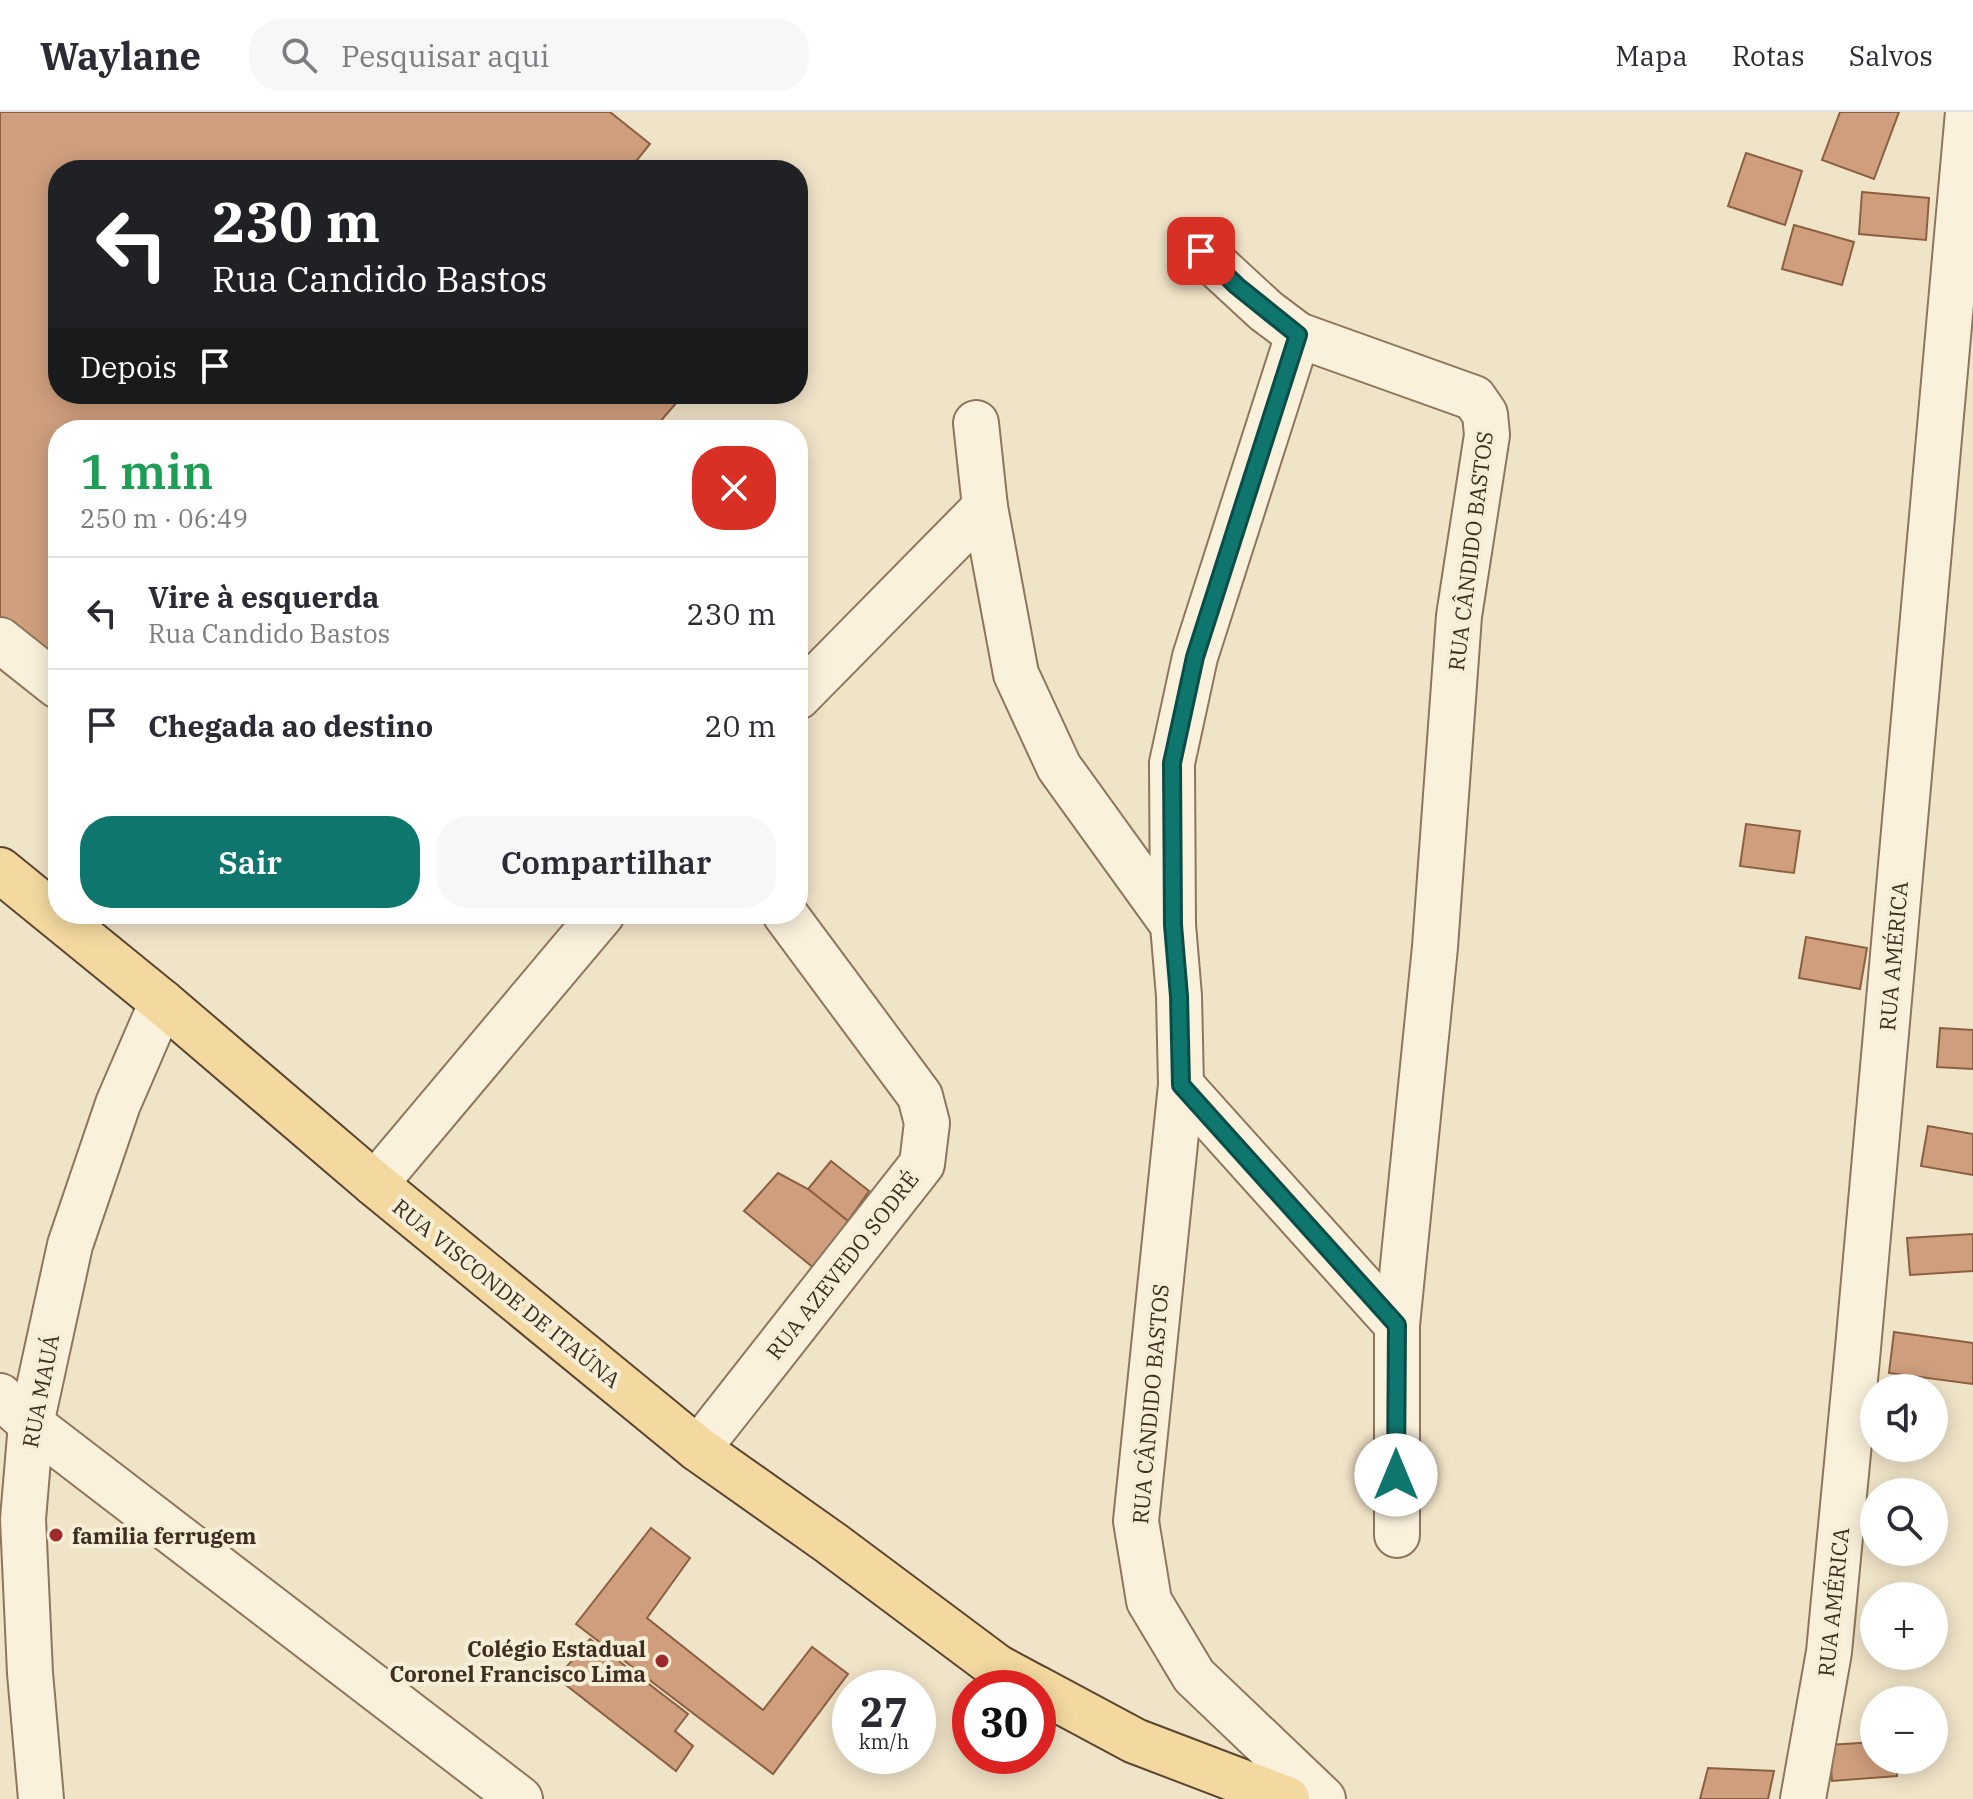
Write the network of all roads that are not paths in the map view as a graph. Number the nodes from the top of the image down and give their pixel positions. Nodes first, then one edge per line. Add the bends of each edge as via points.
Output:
1 (1968, 112) edge
2 (1201, 251) dead end
3 (1298, 335) junction
4 (976, 423) dead end
5 (985, 507) junction
6 (0, 640) edge
7 (48, 678) edge
8 (808, 687) edge
9 (5, 885) edge
10 (48, 917) edge
11 (57, 924) edge
12 (594, 924) edge
13 (792, 924) edge
14 (1173, 925) junction
15 (162, 1002) junction
16 (1181, 1085) junction
17 (375, 1184) junction
18 (1397, 1325) junction
19 (15, 1410) edge
20 (698, 1449) junction
21 (1397, 1535) dead end
22 (1002, 1670) edge
23 (1056, 1699) edge
24 (1276, 1797) edge
25 (41, 1799) edge
26 (520, 1799) edge
27 (1323, 1799) edge
28 (1803, 1799) edge

1 - 28 street, RUA AMÉRICA via 1829,1652
2 - 3 street
3 - 14 street, RUA CÂNDIDO BASTOS via 1195,657 1175,748
3 - 18 street, RUA CÂNDIDO BASTOS via 1474,398 1485,414 1487,435 1459,616 1435,947
4 - 5 street
5 - 8 street
5 - 14 street via 1016,674 1059,767
6 - 7 street
9 - 10 main road, RUA VISCONDE DE ITAÚNA
11 - 15 main road, RUA VISCONDE DE ITAÚNA
12 - 17 street
13 - 20 street, RUA AZEVEDO SODRÉ via 920,1096 927,1123 922,1164
14 - 16 street, RUA CÂNDIDO BASTOS
15 - 17 main road, RUA VISCONDE DE ITAÚNA
15 - 19 street, RUA MAUÁ via 118,1104
16 - 18 street
16 - 27 street, RUA CÂNDIDO BASTOS via 1136,1521 1149,1601 1194,1676
17 - 20 main road, RUA VISCONDE DE ITAÚNA
18 - 21 street, RUA CÂNDIDO BASTOS
19 - 25 street, RUA MAUÁ
19 - 26 street
20 - 22 main road, RUA VISCONDE DE ITAÚNA
23 - 24 main road, RUA VISCONDE DE ITAÚNA via 1135,1741

